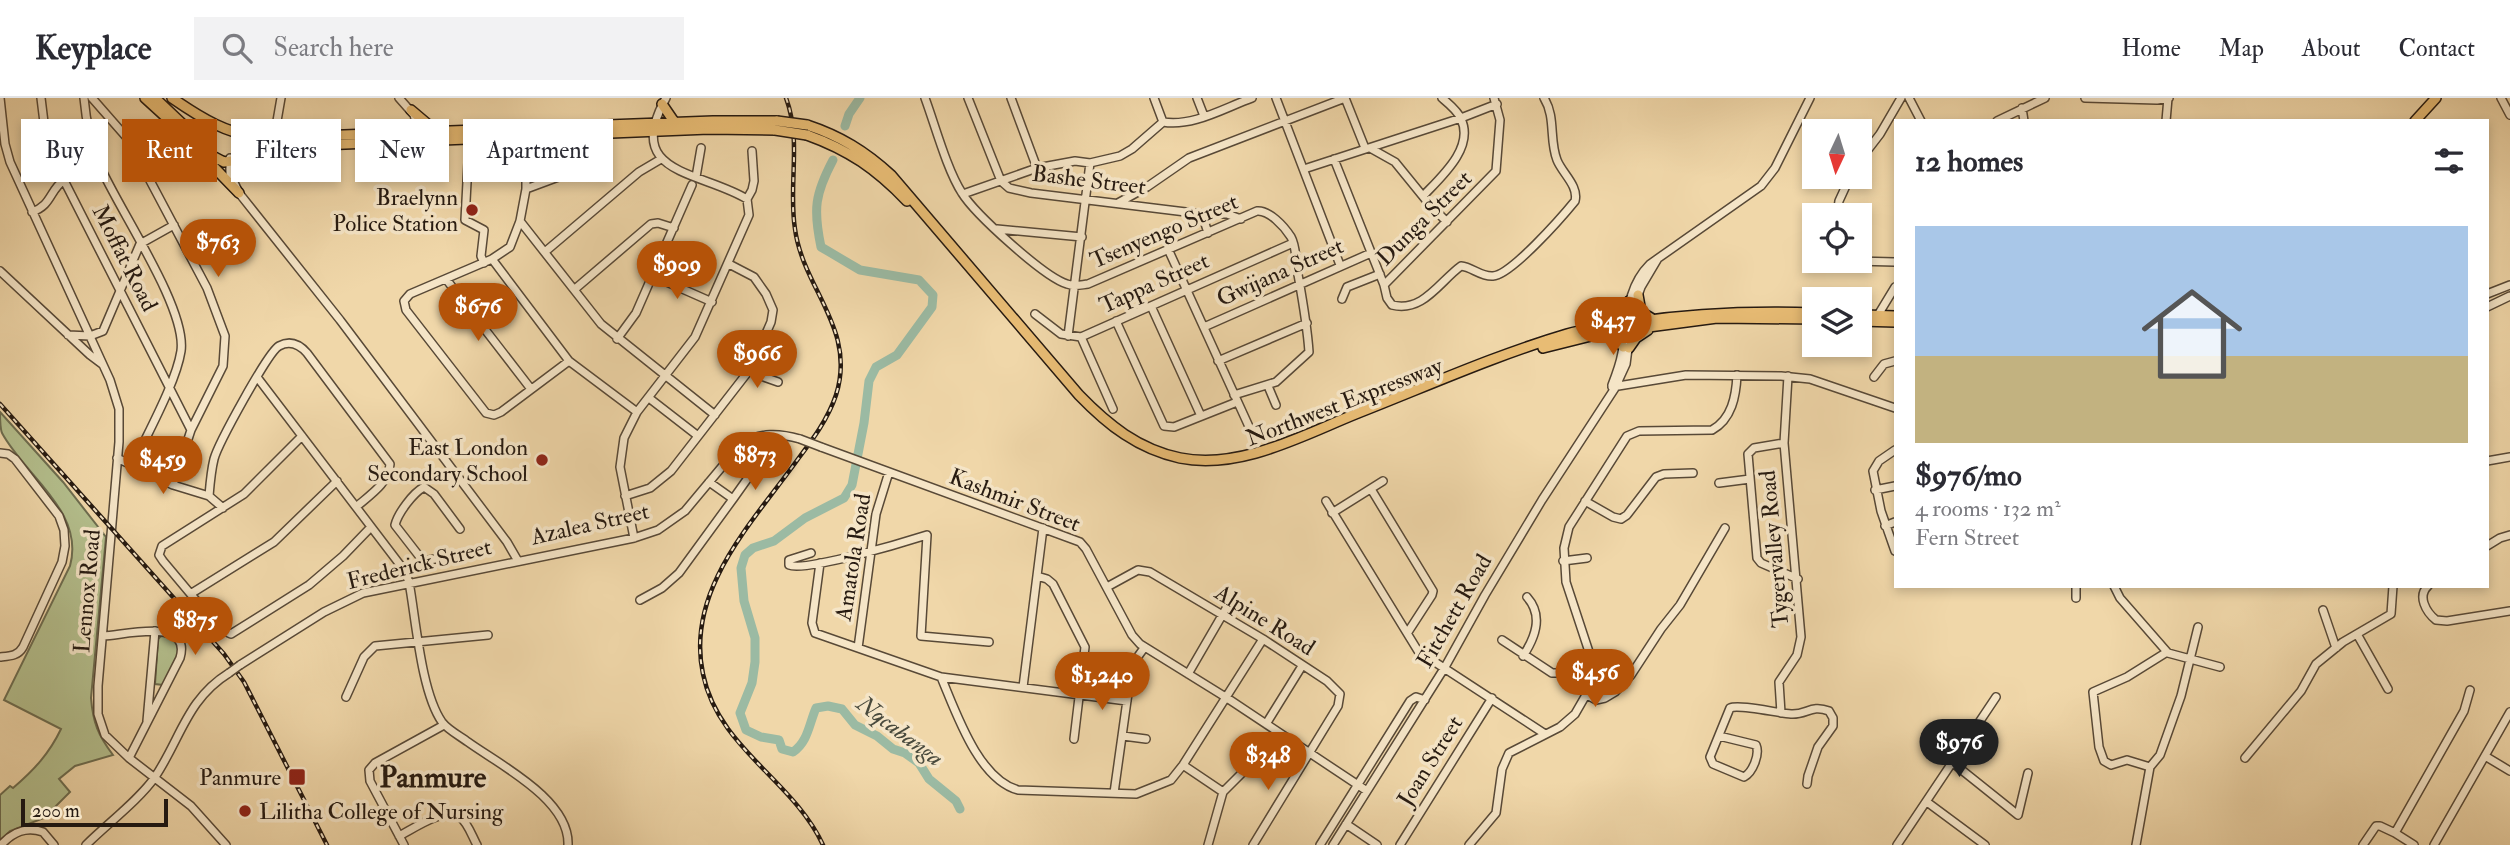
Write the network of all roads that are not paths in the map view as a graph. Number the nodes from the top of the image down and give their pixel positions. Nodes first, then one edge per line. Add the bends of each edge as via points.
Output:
1 (0, 98) edge
2 (41, 98) edge
3 (84, 98) edge
4 (92, 98) edge
5 (145, 98) edge
6 (155, 98) edge
7 (172, 98) edge
8 (281, 98) edge
9 (399, 98) edge
10 (925, 98) edge
11 (968, 98) edge
12 (1011, 98) edge
13 (1154, 98) edge
14 (1197, 98) edge
15 (1251, 98) edge
16 (1276, 98) edge
17 (1345, 98) edge
18 (1442, 98) edge
19 (1545, 98) edge
20 (1810, 98) edge
21 (1901, 98) edge
22 (1909, 98) edge
23 (2045, 98) edge
24 (2085, 98) edge
25 (2168, 98) edge
26 (2428, 98) edge
27 (2436, 98) edge
28 (2501, 98) edge
29 (1237, 100) edge
30 (664, 101) edge
31 (1495, 101) edge
32 (2022, 108) junction
33 (411, 110) junction
34 (2510, 115) edge
35 (1204, 116) junction
36 (1461, 118) junction
37 (44, 119) edge
38 (168, 119) edge
39 (276, 119) edge
40 (414, 119) edge
41 (422, 119) edge
42 (1920, 119) edge
43 (2001, 119) edge
44 (2024, 119) edge
45 (2166, 119) edge
46 (2410, 119) edge
47 (2417, 119) edge
48 (675, 122) junction
49 (1163, 122) junction
50 (1286, 122) junction
51 (776, 125) junction
52 (653, 128) junction
53 (231, 132) edge
54 (449, 132) edge
55 (449, 136) edge
56 (355, 142) edge
57 (1872, 144) edge
58 (701, 148) dead end
59 (1367, 148) junction
60 (752, 151) dead end
61 (217, 159) edge
62 (661, 159) junction
63 (1334, 159) junction
64 (230, 160) junction
65 (1090, 163) junction
66 (1037, 168) junction
67 (1304, 169) junction
68 (217, 170) edge
69 (694, 181) junction
70 (1001, 181) junction
71 (62, 182) edge
72 (65, 182) edge
73 (545, 182) edge
74 (526, 189) junction
75 (239, 193) junction
76 (963, 194) junction
77 (1423, 196) junction
78 (747, 199) junction
79 (910, 199) junction
80 (1086, 200) junction
81 (1118, 203) junction
82 (32, 212) junction
83 (1202, 214) junction
84 (1241, 219) junction
85 (520, 221) junction
86 (1447, 222) junction
87 (174, 225) junction
88 (674, 228) junction
89 (997, 229) junction
90 (1208, 233) junction
91 (1082, 237) junction
92 (1293, 243) junction
93 (141, 244) junction
94 (1168, 249) junction
95 (546, 251) junction
96 (1371, 253) junction
97 (1657, 260) junction
98 (488, 261) junction
99 (1872, 261) edge
100 (1894, 262) edge
101 (729, 264) junction
102 (1340, 265) junction
103 (0, 271) edge
104 (1380, 274) junction
105 (653, 276) junction
106 (446, 279) junction
107 (1300, 284) junction
108 (1384, 285) junction
109 (2510, 285) edge
110 (1075, 286) junction
111 (575, 289) junction
112 (1186, 289) junction
113 (1894, 289) edge
114 (120, 293) junction
115 (2489, 293) edge
116 (1638, 295) junction
117 (2510, 296) edge
118 (1342, 299) dead end
119 (1629, 301) junction
120 (712, 302) junction
121 (1151, 306) junction
122 (2489, 306) edge
123 (1802, 313) edge
124 (1035, 314) dead end
125 (1872, 315) edge
126 (1878, 315) junction
127 (1894, 316) edge
128 (1802, 319) edge
129 (1116, 321) junction
130 (1872, 321) edge
131 (1894, 322) edge
132 (1307, 323) junction
133 (1655, 323) junction
134 (1204, 327) junction
135 (1628, 327) junction
136 (1584, 330) junction
137 (1603, 332) junction
138 (68, 335) junction
139 (90, 336) junction
140 (1068, 336) junction
141 (1081, 337) junction
142 (617, 339) junction
143 (1626, 348) junction
144 (569, 360) junction
145 (1218, 361) junction
146 (1894, 361) edge
147 (103, 364) junction
148 (751, 369) junction
149 (1622, 373) junction
150 (1737, 375) junction
151 (666, 376) junction
152 (1788, 376) junction
153 (257, 377) junction
154 (1874, 377) dead end
155 (778, 382) dead end
156 (1632, 385) junction
157 (1268, 386) junction
158 (169, 387) junction
159 (1613, 387) junction
160 (531, 390) junction
161 (649, 398) junction
162 (1236, 399) junction
163 (1276, 405) dead end
164 (1894, 408) edge
165 (1113, 409) dead end
166 (637, 412) junction
167 (715, 415) junction
168 (1201, 416) junction
169 (191, 430) junction
170 (1251, 431) dead end
171 (302, 436) junction
172 (698, 436) junction
173 (1784, 443) junction
174 (1894, 451) edge
175 (0, 453) edge
176 (2510, 457) edge
177 (117, 458) junction
178 (2489, 461) edge
179 (133, 465) junction
180 (755, 468) dead end
181 (889, 472) junction
182 (1693, 473) dead end
183 (1750, 479) junction
184 (337, 481) junction
185 (1383, 481) dead end
186 (709, 482) junction
187 (1719, 483) dead end
188 (173, 485) junction
189 (1894, 486) edge
190 (1371, 489) junction
191 (1875, 491) junction
192 (209, 496) junction
193 (625, 496) junction
194 (733, 499) junction
195 (1326, 501) dead end
196 (1585, 501) junction
197 (356, 507) junction
198 (223, 508) junction
199 (1332, 513) junction
200 (1894, 523) edge
201 (1885, 526) junction
202 (371, 527) junction
203 (1043, 528) junction
204 (1725, 528) dead end
205 (460, 529) dead end
206 (2510, 535) edge
207 (634, 538) junction
208 (409, 544) junction
209 (2489, 545) edge
210 (1894, 548) edge
211 (871, 551) junction
212 (477, 552) dead end
213 (811, 553) dead end
214 (393, 555) junction
215 (1587, 558) dead end
216 (518, 561) junction
217 (1563, 561) junction
218 (820, 563) junction
219 (1037, 576) junction
220 (1798, 579) junction
221 (409, 582) junction
222 (1107, 587) junction
223 (2076, 588) edge
224 (2115, 588) edge
225 (2393, 588) edge
226 (2426, 588) edge
227 (192, 593) junction
228 (1527, 597) dead end
229 (2076, 597) dead end
230 (640, 600) dead end
231 (1231, 600) dead end
232 (2323, 610) dead end
233 (2510, 611) edge
234 (1223, 615) junction
235 (2198, 627) dead end
236 (155, 631) junction
237 (1408, 632) junction
238 (2357, 634) junction
239 (488, 635) dead end
240 (104, 636) junction
241 (1263, 639) junction
242 (1502, 640) dead end
243 (419, 642) junction
244 (989, 642) dead end
245 (858, 648) junction
246 (1144, 648) junction
247 (2336, 648) junction
248 (2167, 652) junction
249 (1523, 656) junction
250 (0, 657) edge
251 (2189, 657) junction
252 (1591, 658) junction
253 (1302, 666) junction
254 (1445, 667) junction
255 (2220, 667) dead end
256 (1188, 674) junction
257 (940, 677) junction
258 (1023, 687) junction
259 (2388, 689) dead end
260 (2470, 690) dead end
261 (1080, 695) junction
262 (1587, 695) junction
263 (346, 697) dead end
264 (1227, 698) junction
265 (1492, 698) junction
266 (1996, 698) dead end
267 (1424, 700) junction
268 (1127, 701) junction
269 (2510, 712) edge
270 (1781, 713) junction
271 (1266, 724) junction
272 (147, 725) junction
273 (444, 725) junction
274 (1545, 734) junction
275 (1123, 736) junction
276 (1719, 736) junction
277 (1074, 739) dead end
278 (1146, 739) dead end
279 (1310, 753) junction
280 (2485, 756) junction
281 (129, 758) junction
282 (2245, 758) dead end
283 (1953, 763) junction
284 (1183, 765) junction
285 (2150, 767) junction
286 (2510, 771) edge
287 (1242, 773) dead end
288 (2028, 773) dead end
289 (154, 778) junction
290 (1807, 784) dead end
291 (1358, 785) junction
292 (1367, 790) junction
293 (1223, 792) junction
294 (1114, 793) junction
295 (1927, 802) junction
296 (1346, 824) junction
297 (2395, 833) junction
298 (399, 836) junction
299 (2410, 844) edge
300 (1, 845) edge
301 (54, 845) edge
302 (86, 845) edge
303 (226, 845) edge
304 (404, 845) edge
305 (477, 845) edge
306 (568, 845) edge
307 (1208, 845) edge
308 (1253, 845) edge
309 (1320, 845) edge
310 (1333, 845) edge
311 (1377, 845) edge
312 (1400, 845) edge
313 (1469, 845) edge
314 (1897, 845) edge
315 (1985, 845) edge
316 (2136, 845) edge
317 (2363, 845) edge
318 (2434, 845) edge

1 - 82 street, Lennox Road via 7,153
2 - 37 street, Moffat Road
3 - 93 street via 100,166
4 - 87 street via 128,139
5 - 38 main road
6 - 64 main road via 208,149
7 - 53 main road
8 - 39 street
9 - 33 street
10 - 76 street
11 - 70 street, Bashe Street
12 - 66 street
13 - 49 street
14 - 35 street
15 - 29 street
16 - 50 street
17 - 50 street
17 - 59 street
18 - 36 street
19 - 108 street via 1557,161 1576,194 1572,204 1519,259 1497,275 1461,266 1432,295 1401,307 1389,303
20 - 97 street, Fitchett Road via 1761,186
21 - 57 street
22 - 42 street
23 - 32 street
24 - 25 street
25 - 45 street
26 - 46 main road
27 - 47 main road
28 - 34 street
29 - 35 street
30 - 48 main road
30 - 52 street
31 - 36 street
31 - 86 street, Dunga Street via 1500,120 1496,171
32 - 43 street
32 - 44 street
33 - 40 street
33 - 41 main road
35 - 49 street
36 - 59 street
36 - 77 street via 1463,139 1456,156
48 - 51 main road
48 - 52 main road
49 - 65 street via 1125,153
50 - 67 street
50 - 81 street via 1184,161
51 - 52 main road
51 - 79 main road, bridge via 840,137 883,167
52 - 54 main road
52 - 55 main road
52 - 62 street
56 - 64 main road via 293,147
58 - 69 street
59 - 63 street
59 - 77 street via 1395,162
60 - 78 street via 754,186
61 - 64 main road
62 - 69 street
62 - 95 street via 639,172
63 - 67 street
63 - 96 street
64 - 75 street via 230,174
65 - 66 street
65 - 80 street
66 - 70 street
67 - 102 street
68 - 75 main road
69 - 78 street
69 - 88 street
70 - 76 street
70 - 80 street, Bashe Street via 1021,192
71 - 82 street via 45,207
72 - 114 street, Moffat Road
73 - 74 street
74 - 85 street
74 - 98 street via 524,172 471,157 465,220 484,230 481,256
75 - 216 street via 340,320
76 - 89 street
77 - 86 street
78 - 101 street via 749,215
79 - 136 main road, Northwest Expressway via 1102,419 1141,445 1182,458 1224,460 1269,449 1510,353
79 - 137 main road, Northwest Expressway via 1096,421 1140,451 1180,463 1224,465 1267,455 1513,358
80 - 81 street, Bashe Street
80 - 91 street
81 - 83 street, Bashe Street
82 - 139 street, Lennox Road
83 - 84 street, Bashe Street
83 - 90 street
84 - 90 street, Tsenyengo Street
84 - 92 street, Tsenyengo Street via 1260,211 1267,213
85 - 95 street
85 - 98 street via 510,247
86 - 108 street, Dunga Street
87 - 93 street
87 - 169 street via 207,288 226,345 223,366
88 - 105 street
88 - 111 street via 651,224
89 - 91 street
89 - 110 street via 1052,276
90 - 94 street, Tsenyengo Street
91 - 110 street
92 - 107 street
92 - 112 street, Tappa Street
93 - 114 street
93 - 158 street via 181,331 181,352
94 - 110 street, Tsenyengo Street
94 - 112 street
95 - 111 street
96 - 102 street, Gwijana Street
96 - 104 street
97 - 116 street, Fitchett Road
97 - 119 street, Fitchett Road via 1638,279
98 - 106 street
98 - 144 street
99 - 100 street
101 - 120 street
101 - 148 street via 754,277 773,310
102 - 107 street, Gwijana Street
103 - 138 street
104 - 108 street
104 - 118 street via 1347,287
105 - 120 street
105 - 142 street via 636,313
106 - 160 street
106 - 160 street via 405,298 406,310 484,411 501,412
107 - 132 street
107 - 134 street, Gwijana Street
109 - 115 street
110 - 140 street
111 - 142 street
112 - 121 street, Tappa Street
112 - 134 street
113 - 126 street
114 - 139 street via 106,327
114 - 158 street, Moffat Road
116 - 133 main road via 1642,314
116 - 135 street, Fitchett Road
117 - 122 street
119 - 135 street, Fitchett Road
119 - 136 main road via 1615,320
120 - 151 street via 695,337
121 - 129 street, Tappa Street
121 - 168 street
123 - 133 main road, Northwest Expressway via 1726,312
124 - 140 street, Tappa Street
125 - 126 main road
126 - 127 main road
128 - 133 main road, Northwest Expressway
129 - 141 street, Tappa Street
129 - 168 street via 1160,421 1168,428
130 - 131 main road
132 - 145 street
132 - 157 street via 1308,352
133 - 135 main road, Northwest Expressway
133 - 143 main road
134 - 145 street
135 - 136 main road, Northwest Expressway
135 - 137 main road, Northwest Expressway
135 - 143 street, Fitchett Road
137 - 143 main road
138 - 139 street
138 - 147 street
139 - 147 street, Lennox Road
140 - 141 street, Tappa Street
141 - 165 street
142 - 151 street
143 - 149 street, Fitchett Road
143 - 159 street, Fitchett Road
144 - 160 street
144 - 166 street
145 - 162 street
146 - 154 street via 1884,364
147 - 177 street, Lennox Road via 119,409
148 - 155 street
148 - 167 street
149 - 156 street
149 - 159 street, Fitchett Road
150 - 152 street
150 - 156 street via 1678,376
150 - 196 street via 1735,398 1717,427 1631,433
151 - 161 street
151 - 167 street
152 - 164 street
152 - 173 street, Tygervalley Road
153 - 171 street
153 - 192 street via 216,453
153 - 197 street via 272,351 283,344 297,344 307,353 388,460 387,477
156 - 159 street
157 - 162 street
157 - 163 street
158 - 169 street, Moffat Road
158 - 179 street
159 - 254 street, Fitchett Road
161 - 166 street
161 - 172 street
162 - 168 street
162 - 170 street
166 - 193 street via 621,448
167 - 172 street
169 - 188 street
171 - 184 street
171 - 198 street via 260,480
172 - 193 street via 659,483
173 - 183 street via 1751,450
173 - 220 street, Tygervalley Road
174 - 191 street via 1874,468
175 - 250 street via 15,459 53,507 62,522 65,546 20,653
176 - 178 street
177 - 179 street
177 - 240 street, Lennox Road
179 - 188 street
180 - 194 street
181 - 186 street, Azalea Street, bridge via 800,439 772,434 748,440
181 - 203 street, Kashmir Street
181 - 211 street, Amatola Road
182 - 196 street via 1659,475 1621,519
183 - 187 street
183 - 220 street via 1759,562
184 - 197 street
184 - 227 street via 274,542
185 - 190 street
186 - 194 street
186 - 207 street, Azalea Street via 673,521
188 - 192 street
189 - 191 street
190 - 199 street
190 - 237 street via 1433,591
191 - 201 street
192 - 198 street
193 - 207 street
194 - 230 street via 679,573
195 - 199 street
196 - 217 street via 1567,533
197 - 202 street
198 - 227 street via 159,551 160,558
199 - 237 street
200 - 201 street
201 - 210 street
202 - 214 street
202 - 227 street via 309,585 235,633 220,629
203 - 219 street
203 - 222 street, Kashmir Street via 1080,542
204 - 262 street via 1684,599 1627,680 1605,698 1595,700
205 - 208 street via 424,487 396,522
206 - 209 street
207 - 216 street, Azalea Street
208 - 212 street via 425,562
208 - 214 street
211 - 218 street
211 - 244 street via 927,535 921,636
211 - 245 street, Amatola Road
213 - 218 street via 793,557 789,565
214 - 221 street
215 - 217 street
216 - 221 street, Frederick Street
217 - 252 street
218 - 245 street via 813,630
219 - 258 street
219 - 261 street via 1053,584 1084,642
220 - 270 street, Tygervalley Road via 1801,639 1797,655 1779,682
221 - 243 street
221 - 289 street, Frederick Street, bridge via 346,600 211,685 195,703
222 - 234 street, Alpine Road via 1147,570
222 - 246 street, Kashmir Street via 1132,635
223 - 229 street
224 - 248 street
225 - 238 street via 2390,614
226 - 233 street via 2422,598 2436,620
228 - 249 street via 1536,629
231 - 234 street
232 - 247 street
234 - 241 street, Alpine Road
234 - 256 street
235 - 251 street
236 - 240 street
236 - 272 street
236 - 272 street via 173,633 182,650
237 - 254 street via 1422,654
238 - 247 street
238 - 259 street
239 - 243 street
240 - 281 street, Lennox Road via 99,721 105,735
241 - 253 street, Alpine Road
241 - 264 street
242 - 249 street
243 - 263 street via 372,648
243 - 273 street
245 - 257 street
246 - 256 street, Kashmir Street
246 - 268 street via 1132,666
247 - 282 street via 2312,669 2301,691
248 - 251 street
248 - 285 street via 2093,692 2102,758 2109,765 2127,760
249 - 252 street via 1556,674
251 - 255 street
251 - 285 street via 2179,702 2158,759
252 - 262 street via 1595,677
253 - 271 street
253 - 279 street, Alpine Road via 1337,688 1341,697
254 - 265 street
254 - 267 street, Fitchett Road
256 - 264 street, Kashmir Street
257 - 258 street
257 - 294 street via 977,755 1001,782 1017,790
258 - 261 street
260 - 297 street via 2464,711
261 - 268 street
261 - 277 street
262 - 274 street via 1569,719
264 - 271 street, Kashmir Street
264 - 284 street
265 - 274 street
265 - 312 street, Joan Street
266 - 283 street
267 - 291 street via 1410,701
267 - 292 street, Fitchett Road
268 - 275 street
269 - 280 street
270 - 276 street via 1732,707
270 - 290 street via 1818,708 1829,711 1833,718 1833,726 1815,752
271 - 279 street, Kashmir Street
272 - 281 street
273 - 298 street via 369,770
273 - 306 street via 546,798 566,831
274 - 313 street via 1505,758 1496,813
275 - 278 street
275 - 294 street
276 - 276 street via 1756,745 1758,752 1748,775 1741,777 1711,763
279 - 291 street, Kashmir Street
279 - 308 street
280 - 286 street
280 - 318 street
281 - 289 street, Lennox Road
283 - 288 street via 2018,815
283 - 295 street
284 - 293 street
284 - 294 street via 1171,780 1143,793
285 - 316 street
287 - 293 street
289 - 302 street, Frederick Street
289 - 303 street, Lennox Road via 191,806
291 - 292 street, Kashmir Street
291 - 309 street
292 - 296 street, Fitchett Road
293 - 307 street
295 - 314 street
295 - 315 street
296 - 310 street, Fitchett Road
296 - 311 street
297 - 299 street
297 - 317 street via 2376,826
298 - 304 street
298 - 305 street via 453,813 463,820
300 - 301 street via 28,829 43,832

